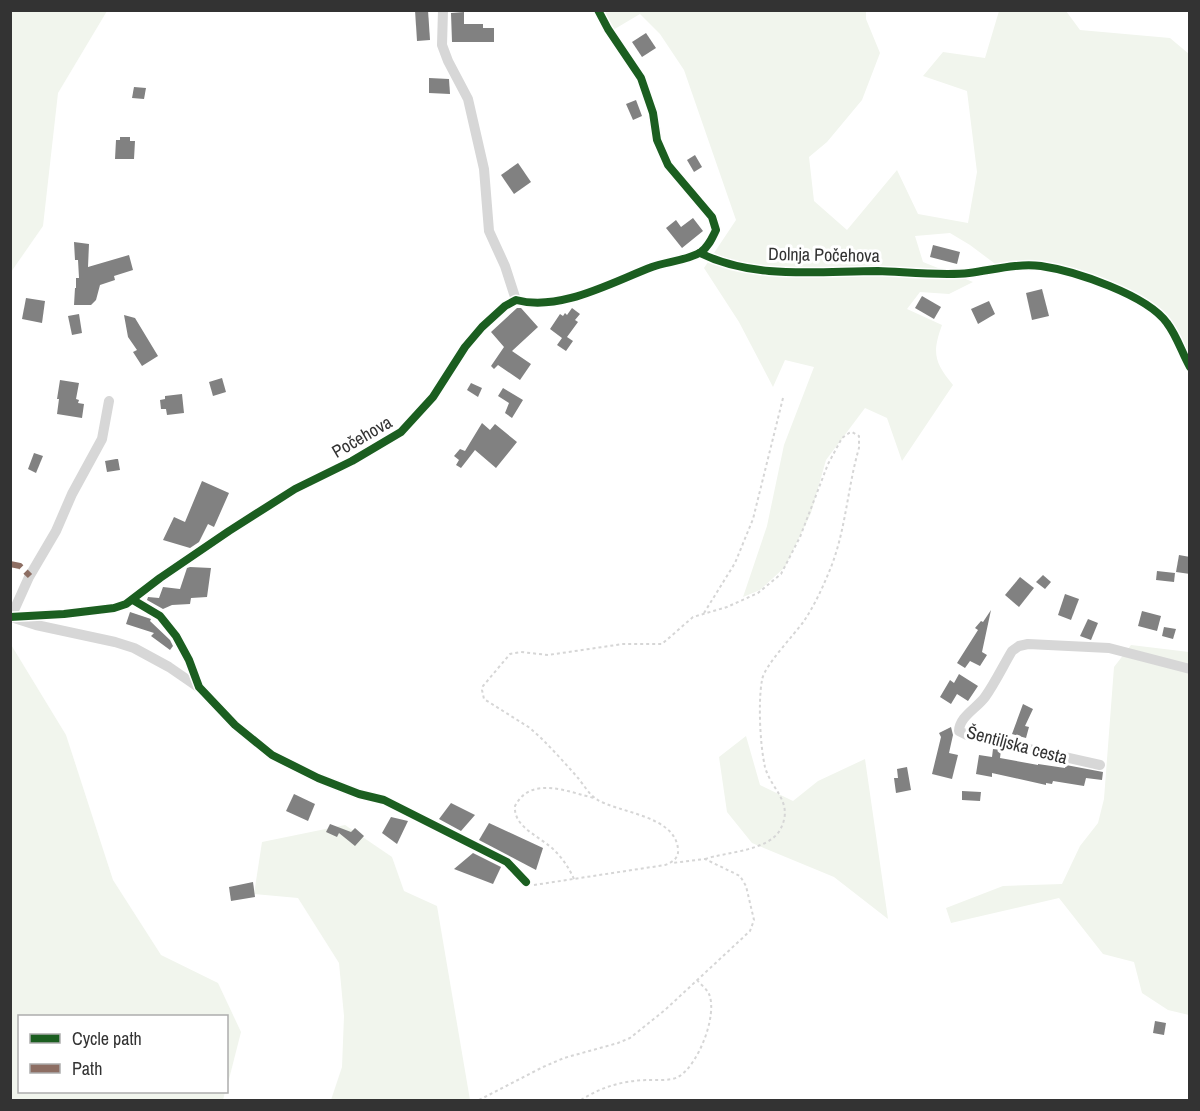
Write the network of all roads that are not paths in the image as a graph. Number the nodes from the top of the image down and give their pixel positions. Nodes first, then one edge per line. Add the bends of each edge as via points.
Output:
1 (443, 10) edge
2 (598, 10) edge
3 (700, 253) junction
4 (516, 300) junction
5 (1190, 367) edge
6 (109, 401) dead end
7 (133, 600) junction
8 (11, 617) edge
9 (1190, 669) edge
10 (199, 687) junction
11 (1100, 765) dead end
12 (526, 882) road end

1 - 4 street via 442,45 468,99 484,168 489,231
2 - 3 street via 640,78 668,165 712,217 716,230
3 - 4 street via 567,299 526,303
3 - 5 street, Dolnja Počehova via 737,266 810,273 968,273 998,267 1040,266 1084,277 1139,298 1167,322
4 - 7 street, Počehova via 476,333 433,397 401,432 229,531
6 - 8 street via 102,439
7 - 8 street, Počehova via 114,608
7 - 10 street via 160,616 176,636
8 - 10 street via 134,648
9 - 11 street, Šentiljska cesta via 1109,648 1019,646 959,728 967,735
10 - 12 street via 235,725 272,755 318,778 384,800 507,862

